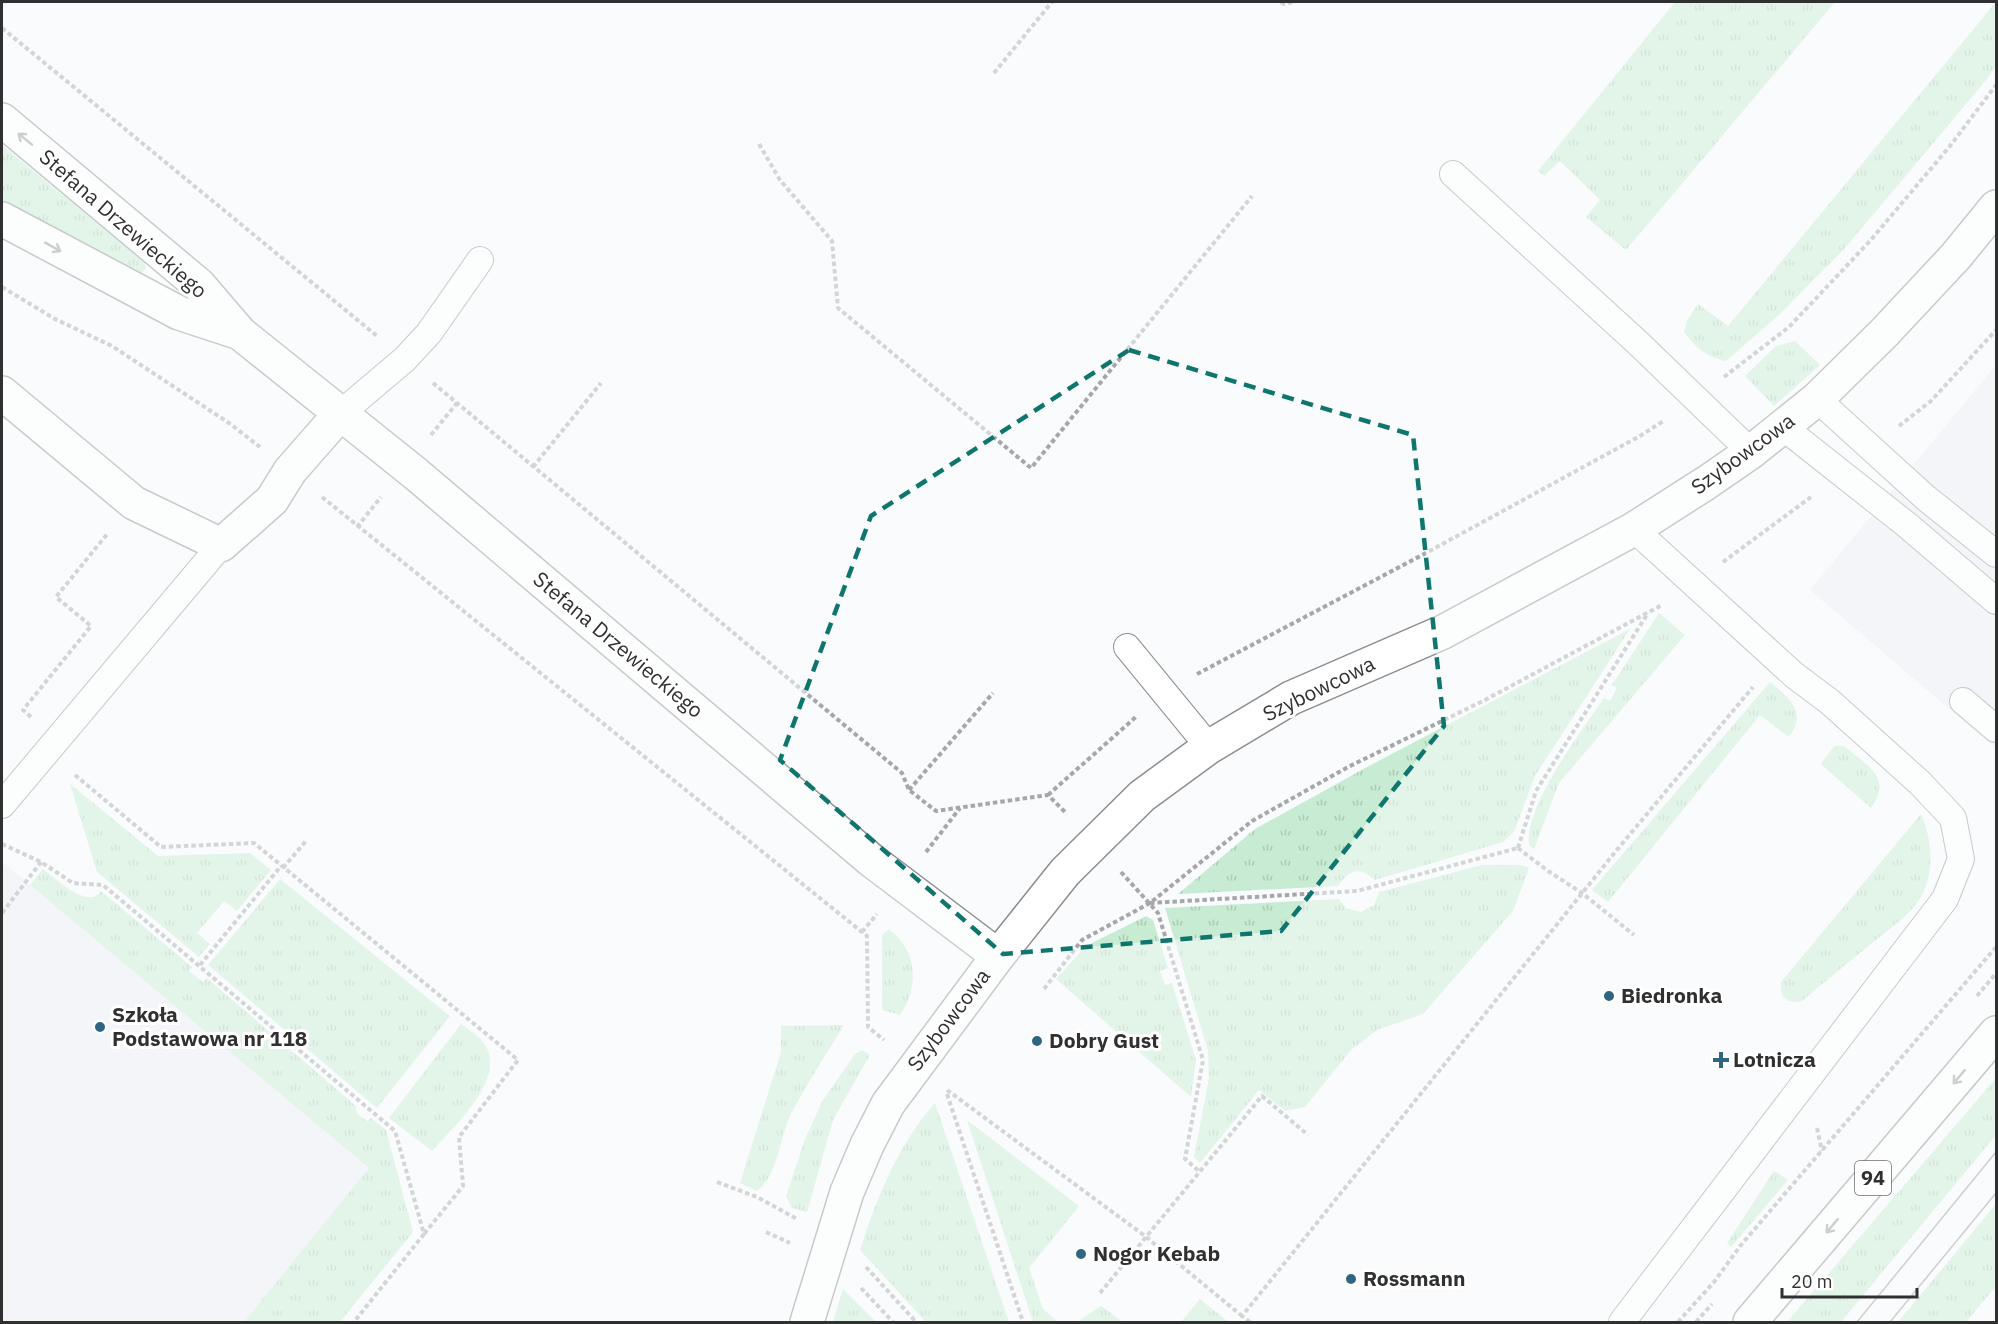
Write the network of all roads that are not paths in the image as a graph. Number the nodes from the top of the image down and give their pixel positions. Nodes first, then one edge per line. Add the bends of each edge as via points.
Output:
1 (2, 120) edge
2 (1453, 174) dead end
3 (1996, 207) edge
4 (2, 219) edge
5 (480, 260) dead end
6 (240, 333) junction
7 (2, 393) edge
8 (1817, 399) junction
9 (340, 414) junction
10 (1783, 427) junction
11 (1751, 452) junction
12 (1634, 529) junction
13 (221, 545) junction
14 (1996, 554) edge
15 (1996, 601) edge
16 (1127, 647) dead end
17 (1963, 701) dead end
18 (1996, 729) edge
19 (1209, 747) junction
20 (2, 805) edge
21 (998, 956) junction
22 (1996, 1033) edge
23 (807, 1323) edge
24 (1622, 1323) edge
25 (1749, 1323) edge

6 -> 1 street, Stefana Drzewieckiego via 199,285
2 - 11 lane
3 - 8 street, Szybowcowa via 1956,256
4 -> 6 street, Stefana Drzewieckiego via 179,313
5 - 9 lane via 429,333 405,359
6 - 9 street, Stefana Drzewieckiego
7 - 13 street via 134,502
8 - 10 street, Szybowcowa
8 - 14 lane via 1926,498
9 - 13 street via 290,471 272,500
9 - 21 street, Stefana Drzewieckiego via 872,860
10 - 11 street, Szybowcowa
10 - 15 lane
11 - 12 street, Szybowcowa
12 - 19 street, Szybowcowa via 1443,632 1291,698
12 - 24 lane via 1920,783 1953,818 1961,859 1945,899
13 - 20 lane
16 - 19 lane
17 - 18 lane
19 - 21 street, Szybowcowa via 1142,796 1094,843 1065,872
21 - 23 street, Szybowcowa via 888,1104 844,1202
22 -> 25 street, 94

